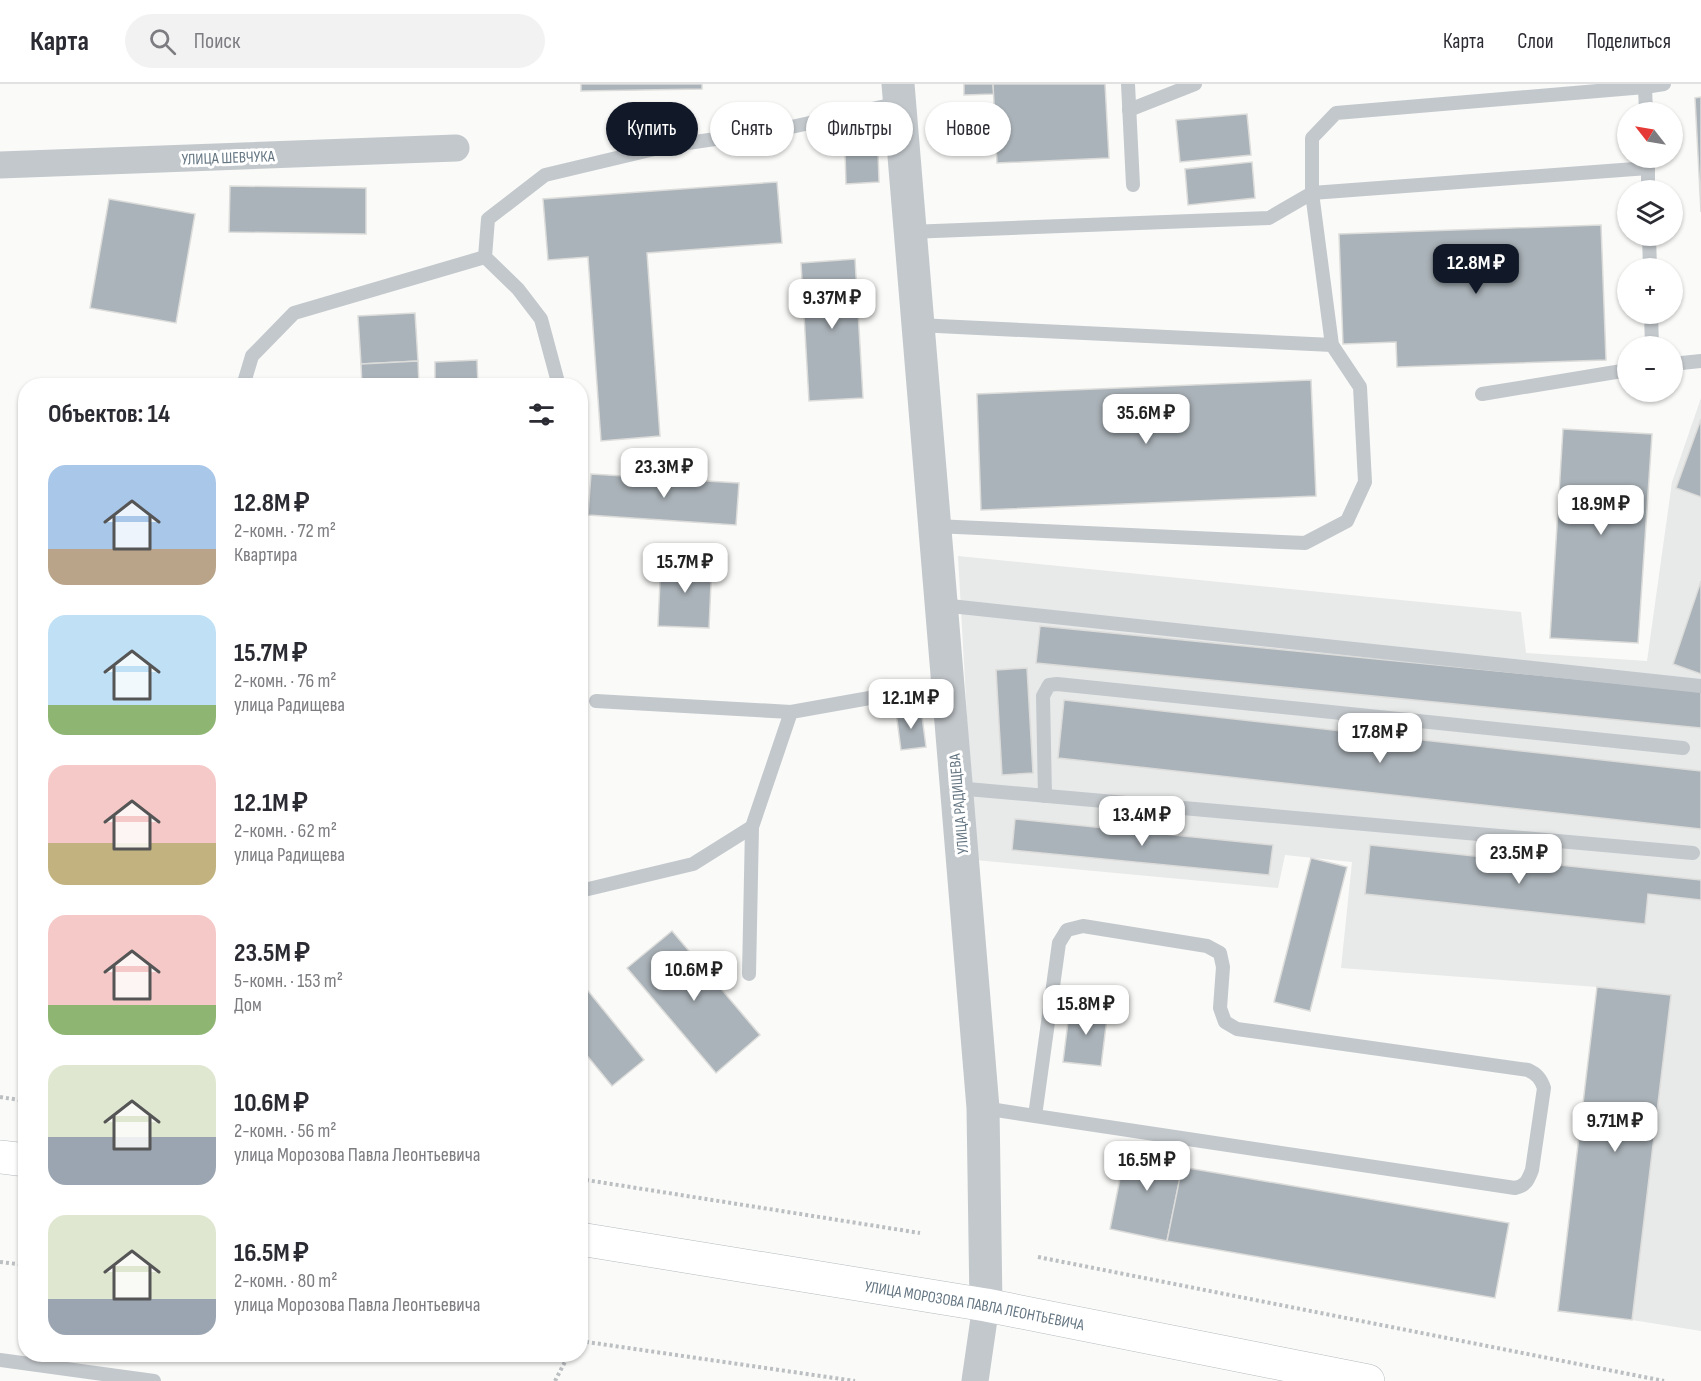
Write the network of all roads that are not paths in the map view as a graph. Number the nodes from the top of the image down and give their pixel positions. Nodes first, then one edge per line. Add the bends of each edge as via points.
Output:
1 (1128, 84) edge
2 (1195, 84) edge
3 (1664, 84) edge
4 (1645, 87) junction
5 (898, 93) edge
6 (1646, 102) edge
7 (1129, 110) junction
8 (456, 148) dead end
9 (0, 165) edge
10 (1617, 166) edge
11 (1133, 185) dead end
12 (1312, 192) junction
13 (909, 232) junction
14 (485, 257) junction
15 (917, 325) junction
16 (1332, 345) junction
17 (1701, 361) edge
18 (1683, 363) edge
19 (1617, 372) edge
20 (245, 378) edge
21 (558, 378) edge
22 (1482, 394) dead end
23 (934, 526) junction
24 (941, 605) junction
25 (948, 684) junction
26 (1701, 686) edge
27 (596, 701) dead end
28 (790, 712) junction
29 (1683, 748) dead end
30 (956, 788) junction
31 (1045, 796) junction
32 (752, 827) junction
33 (1694, 853) dead end
34 (588, 889) edge
35 (748, 974) dead end
36 (983, 1108) junction
37 (1035, 1116) junction
38 (0, 1157) edge
39 (18, 1159) edge
40 (588, 1240) edge
41 (986, 1305) junction
42 (0, 1360) edge
43 (154, 1381) edge
44 (975, 1381) edge
45 (1368, 1381) edge

1 - 7 lane
2 - 7 lane
3 - 4 lane
4 - 6 lane
4 - 12 lane via 1336,113 1312,138
5 - 13 street, УЛИЦА РАДИЩЕВА
5 - 14 lane via 778,130 667,147 545,175 488,219
7 - 11 lane
8 - 9 street, УЛИЦА ШЕВЧУКА
10 - 12 lane
12 - 13 lane via 1269,218
12 - 16 lane
13 - 15 street, УЛИЦА РАДИЩЕВА
14 - 20 lane via 294,313 252,356
14 - 21 lane via 518,289 541,319
15 - 16 lane
15 - 23 street, УЛИЦА РАДИЩЕВА
16 - 23 lane via 1360,387 1365,483 1347,521 1305,543
17 - 18 lane
19 - 22 lane
23 - 24 street, УЛИЦА РАДИЩЕВА
24 - 25 street, УЛИЦА РАДИЩЕВА
24 - 26 lane
25 - 28 lane
25 - 30 street, УЛИЦА РАДИЩЕВА
27 - 28 lane
28 - 32 lane
29 - 31 lane via 1057,684 1049,685 1042,696
30 - 31 lane
30 - 36 street, УЛИЦА РАДИЩЕВА
31 - 33 lane
32 - 34 lane via 693,864
32 - 35 lane
36 - 37 lane
36 - 41 street, УЛИЦА РАДИЩЕВА
37 - 37 lane via 1059,943 1067,930 1083,926 1207,946 1220,953 1220,1008 1225,1022 1237,1029 1528,1070 1535,1073 1544,1088 1532,1170 1523,1186 1515,1188
38 - 39 main road
40 - 41 main road, УЛИЦА МОРОЗОВА ПАВЛА ЛЕОНТЬЕВИЧА
41 - 44 street, УЛИЦА РАДИЩЕВА
41 - 45 main road, УЛИЦА МОРОЗОВА ПАВЛА ЛЕОНТЬЕВИЧА
42 - 43 lane

